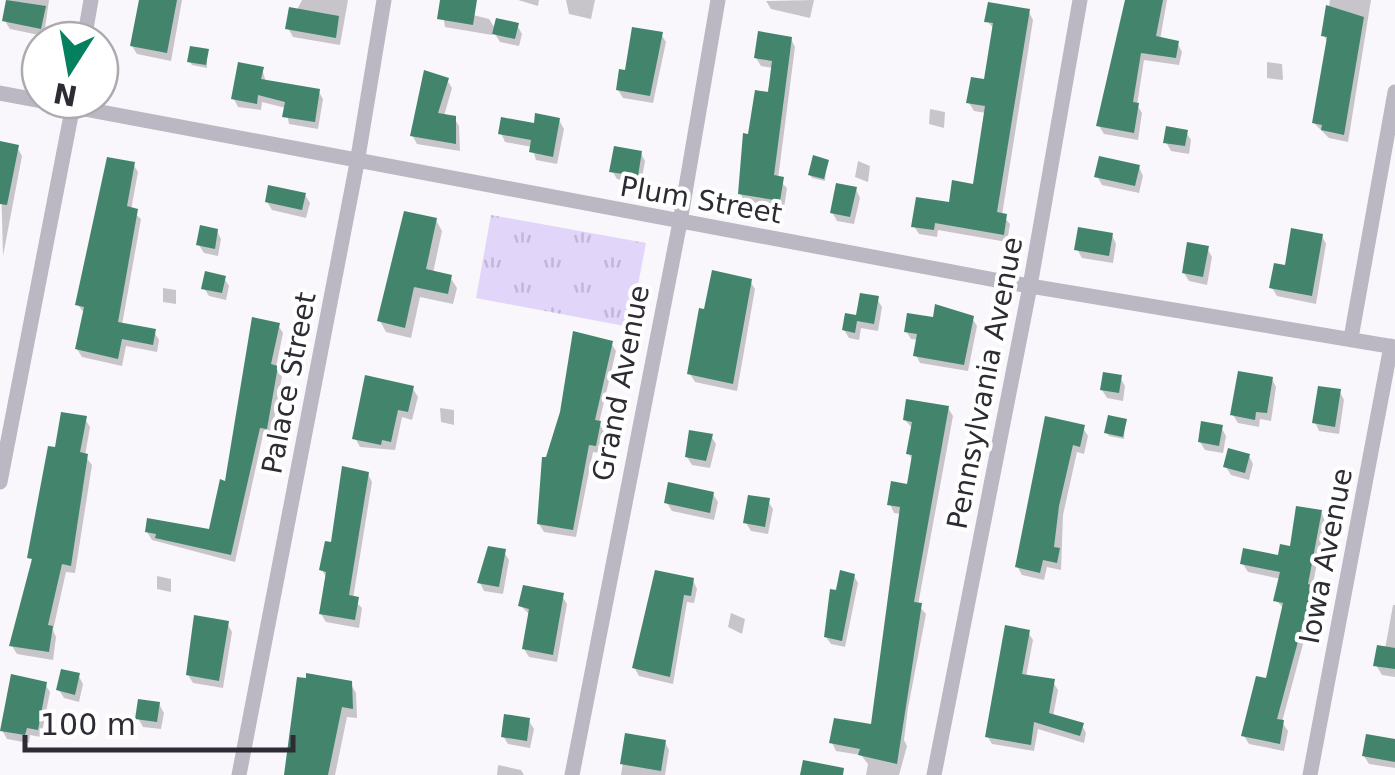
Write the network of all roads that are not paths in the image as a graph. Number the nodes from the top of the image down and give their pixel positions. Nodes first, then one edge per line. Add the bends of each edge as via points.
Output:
1 (384, 0) edge
2 (718, 0) edge
3 (1080, 0) edge
4 (1395, 92) edge
5 (120, 113) edge
6 (71, 120) edge
7 (357, 163) junction
8 (680, 222) junction
9 (1030, 286) junction
10 (1350, 338) junction
11 (1393, 347) edge
12 (0, 482) edge
13 (239, 775) edge
14 (572, 775) edge
15 (934, 775) edge
16 (1310, 775) edge

1 - 7 street, Palace Street
2 - 8 street, Grand Avenue
3 - 9 street, Pennsylvania Avenue
4 - 10 street
5 - 7 street, Plum Street
6 - 12 street
7 - 8 street, Plum Street
7 - 13 street, Palace Street
8 - 9 street, Plum Street
8 - 14 street, Grand Avenue
9 - 10 street, Plum Street
9 - 15 street, Pennsylvania Avenue
10 - 11 street, Plum Street
11 - 16 street, Iowa Avenue

